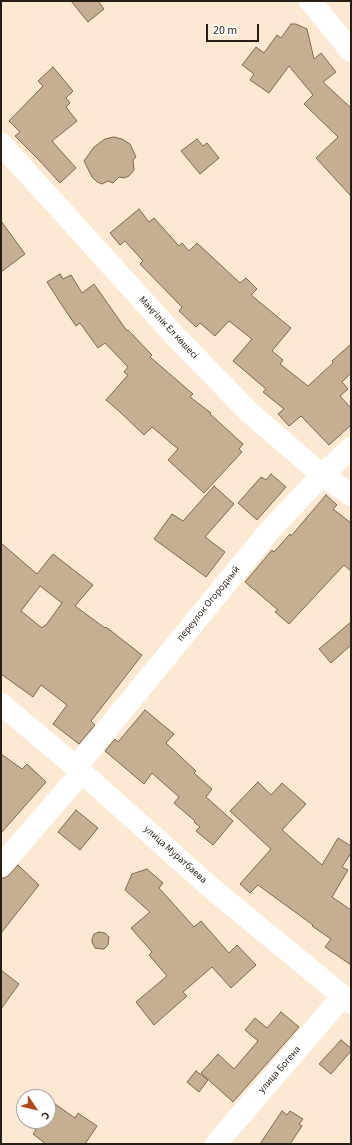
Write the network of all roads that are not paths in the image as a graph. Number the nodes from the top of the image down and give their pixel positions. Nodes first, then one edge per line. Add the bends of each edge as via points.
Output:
1 (310, 1) edge
2 (351, 51) edge
3 (1, 144) edge
4 (351, 448) edge
5 (322, 474) junction
6 (351, 495) edge
7 (1, 704) edge
8 (79, 770) junction
9 (1, 866) edge
10 (347, 999) edge
11 (216, 1144) edge

1 - 2 street
3 - 5 street, Мәңгілік Ел көшесі via 176,337 239,402
4 - 5 street, переулок Огородный
5 - 6 street, Мәңгілік Ел көшесі
5 - 8 street, переулок Огородный via 265,536
7 - 8 street, улица Муратбаева
8 - 9 street, переулок Огородный
8 - 10 street, улица Муратбаева via 210,887
10 - 11 street, улица Богена

